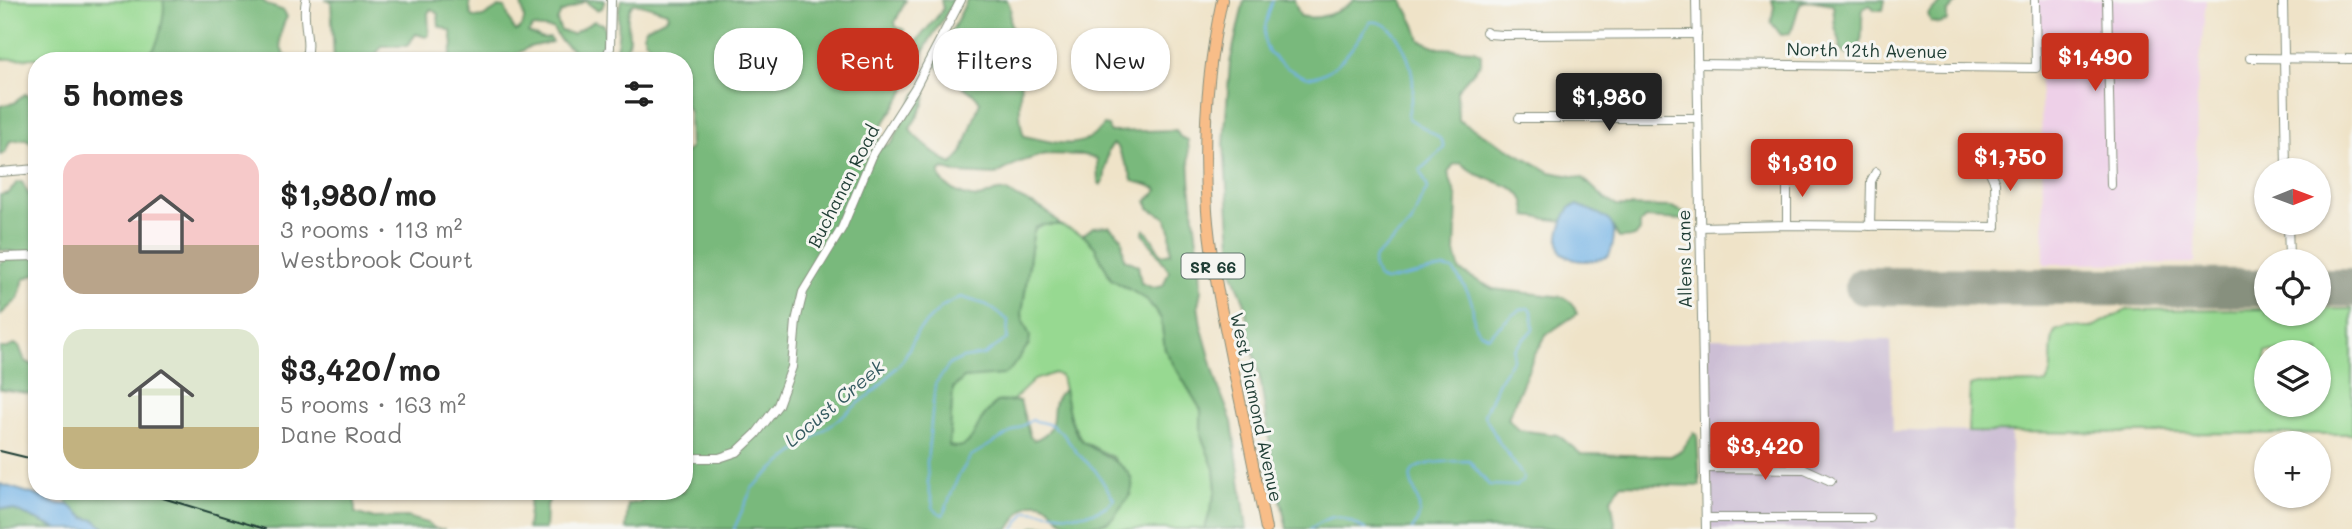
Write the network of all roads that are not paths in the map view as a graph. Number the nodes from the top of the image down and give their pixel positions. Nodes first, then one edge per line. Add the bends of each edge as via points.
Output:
1 (306, 0) edge
2 (611, 0) edge
3 (961, 0) edge
4 (1222, 0) edge
5 (1696, 0) edge
6 (2035, 0) edge
7 (2107, 0) edge
8 (2283, 0) edge
9 (1486, 32) dead end
10 (1696, 34) junction
11 (307, 52) edge
12 (608, 52) edge
13 (2250, 58) dead end
14 (2284, 59) junction
15 (2352, 59) edge
16 (1697, 64) junction
17 (1519, 118) dead end
18 (1698, 118) junction
19 (2286, 158) edge
20 (28, 170) edge
21 (0, 172) edge
22 (1787, 172) dead end
23 (1876, 172) dead end
24 (1990, 172) dead end
25 (2111, 185) dead end
26 (1787, 225) junction
27 (1870, 226) junction
28 (1699, 227) junction
29 (28, 256) edge
30 (0, 257) edge
31 (693, 458) edge
32 (1705, 468) junction
33 (1831, 481) dead end
34 (1706, 518) junction
35 (1870, 518) dead end
36 (1266, 529) edge
37 (1706, 529) edge

1 - 11 street
2 - 12 street
3 - 31 street, Buchanan Road via 873,155 842,228 803,292 792,367 775,410 737,452 719,458
4 - 36 main road, West Diamond Avenue / SR 66 via 1208,90 1207,211 1216,283
5 - 10 street, Allens Lane
6 - 16 street, North 12th Avenue via 2036,67
7 - 25 street
8 - 14 street
9 - 10 street
10 - 16 street, Allens Lane
13 - 14 street
14 - 15 street
14 - 19 street
16 - 18 street, Allens Lane
17 - 18 street
18 - 28 street, Allens Lane
20 - 21 street
22 - 26 street
23 - 27 street via 1871,181
24 - 27 street via 1995,183 1996,226
26 - 27 street
26 - 28 street
28 - 32 street, Allens Lane
29 - 30 street
32 - 33 street via 1805,469
32 - 34 street, Allens Lane
34 - 35 street
34 - 37 street, Allens Lane

